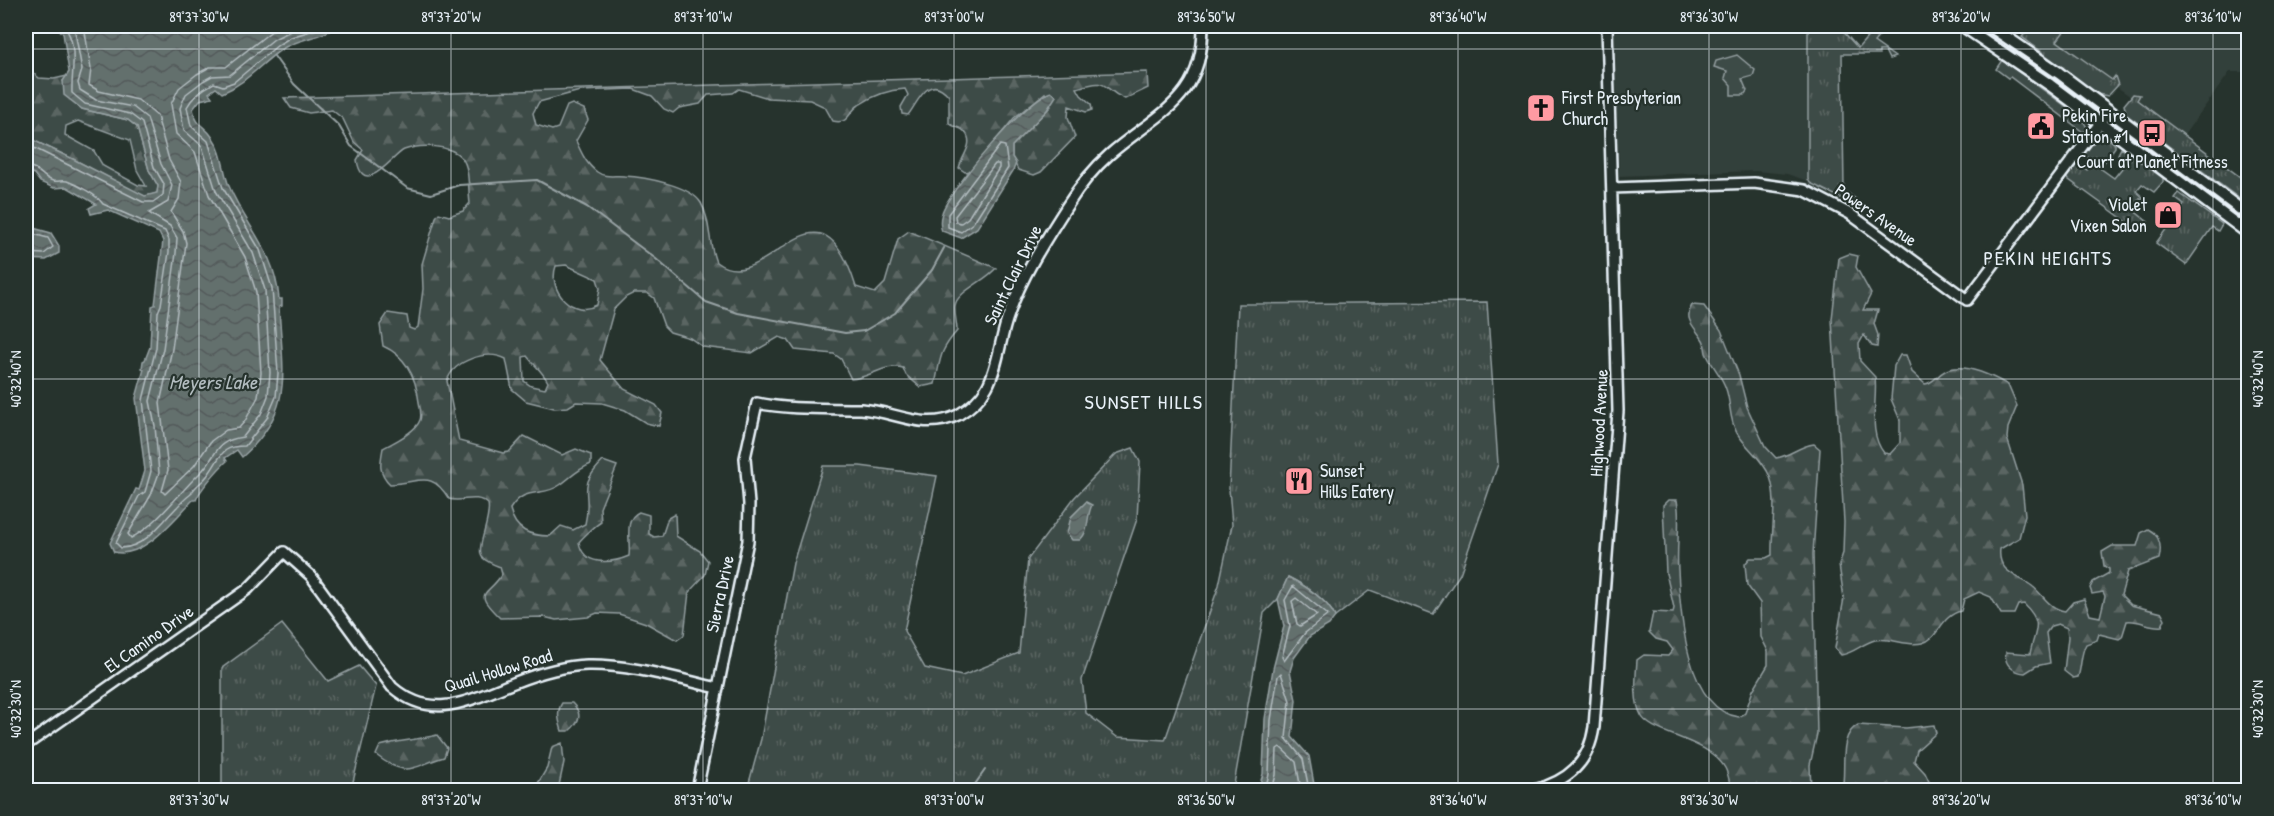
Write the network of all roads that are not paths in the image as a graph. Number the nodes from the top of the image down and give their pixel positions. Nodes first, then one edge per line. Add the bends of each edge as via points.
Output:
1 (1203, 26) edge
2 (1607, 26) edge
3 (1963, 26) edge
4 (1990, 26) edge
5 (2109, 111) junction
6 (2100, 123) junction
7 (1612, 188) junction
8 (2248, 213) edge
9 (2248, 233) edge
10 (757, 403) joint
11 (284, 552) joint
12 (718, 688) junction
13 (26, 745) edge
14 (697, 790) edge
15 (1534, 790) edge

1 - 10 street, Saint Clair Drive via 1201,59 1188,89 1162,116 1094,169 1058,220 1012,305 991,379 976,403 957,415 934,422 865,410
2 - 7 street, Highwood Avenue
3 - 6 main road
4 - 5 main road
5 - 6 street
5 - 8 main road
6 - 7 street, Powers Avenue via 1967,300 1850,214 1804,190 1754,183
6 - 9 main road
7 - 15 street, Highwood Avenue via 1618,411 1594,727 1589,752 1573,773
10 - 12 street, Sierra Drive via 745,458 748,541
11 - 12 street, Quail Hollow Road via 311,576 392,687 424,705 464,703 544,672 586,665 636,670
11 - 13 street, El Camino Drive via 248,589
12 - 14 street, Sierra Drive

